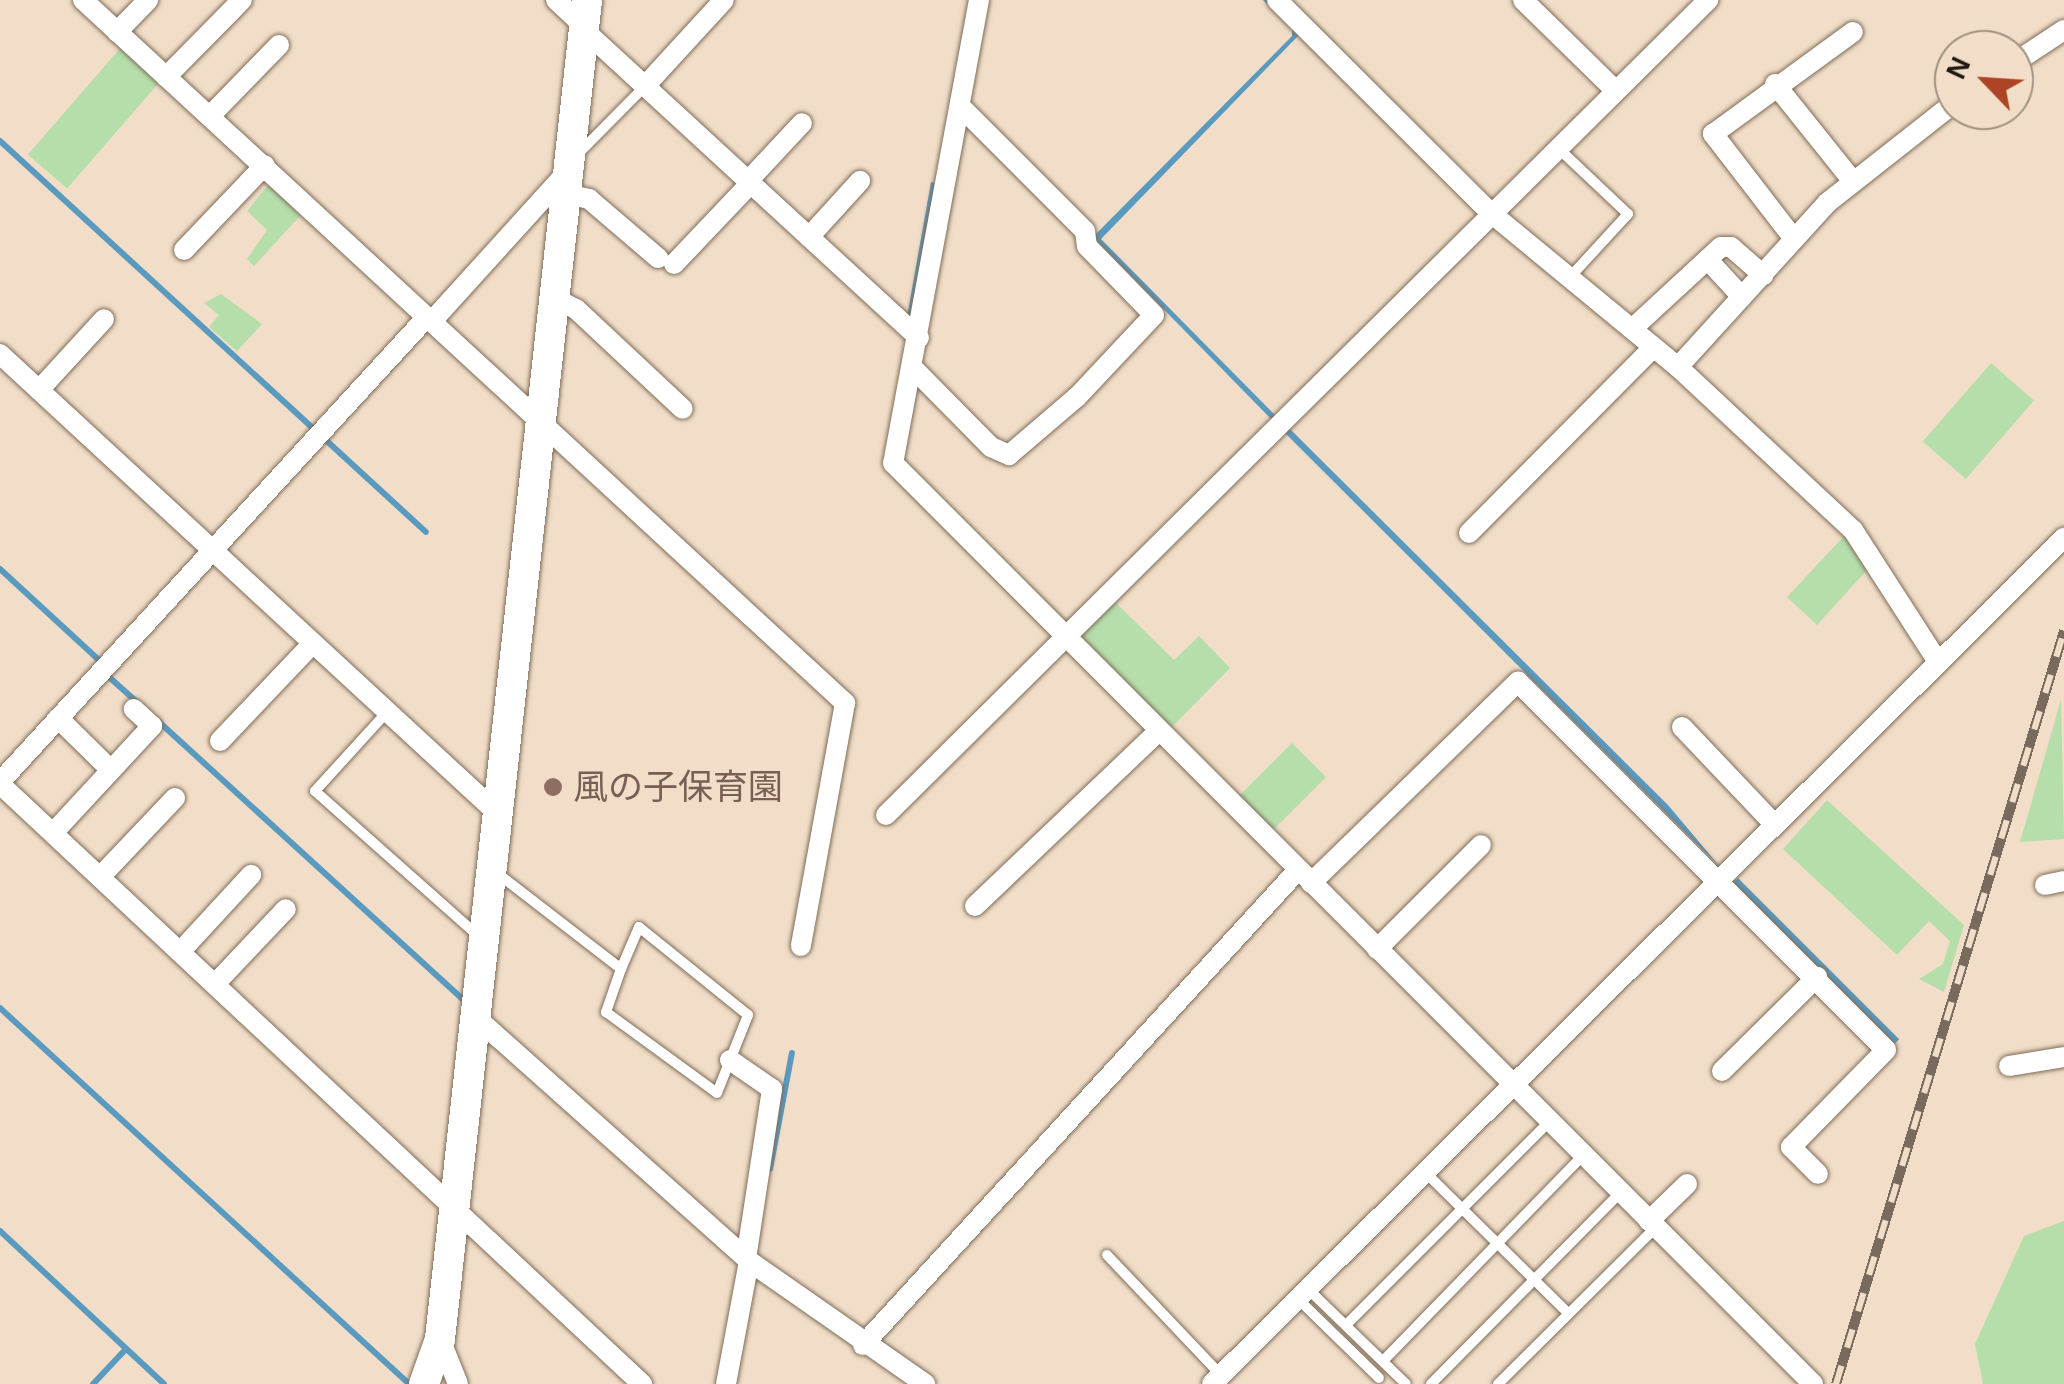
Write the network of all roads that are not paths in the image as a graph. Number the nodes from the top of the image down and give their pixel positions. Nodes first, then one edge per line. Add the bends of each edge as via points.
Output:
1 (83, 0) edge
2 (148, 0) edge
3 (242, 0) edge
4 (556, 0) edge
5 (724, 0) edge
6 (980, 0) edge
7 (1277, 0) edge
8 (1522, 0) edge
9 (1699, 3) edge
10 (585, 19) edge
11 (2064, 30) edge
12 (117, 32) junction
13 (1853, 32) dead end
14 (279, 45) dead end
15 (2034, 50) edge
16 (166, 77) junction
17 (1775, 84) junction
18 (646, 85) junction
19 (1616, 91) junction
20 (960, 106) junction
21 (210, 116) junction
22 (1934, 118) edge
23 (802, 123) dead end
24 (1558, 148) junction
25 (265, 165) junction
26 (568, 176) junction
27 (1852, 180) junction
28 (860, 181) dead end
29 (749, 182) junction
30 (1491, 214) junction
31 (809, 237) junction
32 (1794, 239) junction
33 (184, 250) dead end
34 (1708, 260) junction
35 (1762, 275) junction
36 (1570, 278) junction
37 (553, 297) junction
38 (1742, 297) junction
39 (430, 319) junction
40 (104, 320) dead end
41 (1632, 329) junction
42 (919, 338) junction
43 (1654, 347) junction
44 (0, 354) edge
45 (1678, 367) junction
46 (913, 368) junction
47 (39, 390) junction
48 (683, 409) dead end
49 (538, 420) junction
50 (1469, 533) dead end
51 (2064, 538) edge
52 (212, 550) junction
53 (1063, 638) junction
54 (312, 644) junction
55 (1938, 662) junction
56 (134, 710) dead end
57 (387, 712) junction
58 (58, 718) junction
59 (1682, 727) dead end
60 (1158, 732) junction
61 (220, 741) dead end
62 (111, 770) junction
63 (0, 783) edge
64 (175, 798) dead end
65 (495, 811) junction
66 (886, 815) dead end
67 (1775, 825) junction
68 (53, 833) junction
69 (1482, 845) dead end
70 (489, 867) junction
71 (251, 874) dead end
72 (100, 877) junction
73 (1304, 877) junction
74 (1720, 880) junction
75 (975, 906) dead end
76 (286, 908) dead end
77 (480, 938) junction
78 (802, 946) dead end
79 (1377, 948) junction
80 (180, 952) junction
81 (621, 969) junction
82 (1816, 977) junction
83 (215, 984) junction
84 (472, 1014) junction
85 (2064, 1057) edge
86 (730, 1060) junction
87 (2008, 1066) dead end
88 (1722, 1071) dead end
89 (1512, 1086) junction
90 (1549, 1122) junction
91 (1583, 1156) junction
92 (1427, 1174) junction
93 (1818, 1174) dead end
94 (1686, 1184) dead end
95 (1620, 1192) junction
96 (453, 1207) junction
97 (1463, 1209) junction
98 (1652, 1224) junction
99 (1496, 1242) junction
100 (1107, 1254) dead end
101 (748, 1260) junction
102 (1534, 1280) junction
103 (1302, 1294) junction
104 (1568, 1313) junction
105 (1346, 1325) junction
106 (440, 1339) junction
107 (863, 1344) junction
108 (1383, 1361) junction
109 (1379, 1378) dead end
110 (1216, 1379) edge
111 (424, 1384) edge
112 (458, 1384) edge
113 (642, 1384) edge
114 (726, 1384) edge
115 (926, 1384) edge
116 (1406, 1384) edge
117 (1430, 1384) edge
118 (1498, 1384) edge
119 (1812, 1384) edge

1 - 12 street
2 - 12 street
3 - 16 street
4 - 10 street
5 - 18 street
6 - 20 street
7 - 30 street
8 - 19 street
9 - 19 street
10 - 18 street
10 - 26 street
11 - 15 street
12 - 16 street
13 - 17 street
14 - 21 street
16 - 21 street
17 - 27 street
17 - 32 street via 1713,134
18 - 26 lane
18 - 29 street
19 - 24 street
20 - 42 street
20 - 46 street via 1085,230 1087,246 1154,314 1077,397 1009,455 991,447
21 - 25 street
22 - 27 street
23 - 29 street
24 - 30 street
24 - 36 lane via 1628,214
25 - 33 street
25 - 39 street
26 - 29 street via 666,261
26 - 37 street
26 - 39 street
27 - 32 street
28 - 31 street
29 - 31 street
30 - 36 street
30 - 53 street
31 - 42 street
32 - 35 street
34 - 35 street via 1731,247
34 - 38 street
34 - 41 street
35 - 38 street
36 - 41 street
37 - 48 street via 576,309
37 - 49 street
38 - 45 street
39 - 49 street
39 - 52 street
40 - 47 street
41 - 43 street
42 - 46 street
43 - 45 street
43 - 50 street
44 - 47 street
45 - 55 street via 1863,542
46 - 53 street via 893,463
47 - 52 street
49 - 65 street
49 - 78 street via 846,702
51 - 55 street
52 - 54 street
52 - 58 street
53 - 60 street
53 - 66 street
54 - 57 street
54 - 61 street
55 - 67 street
56 - 62 street via 152,726
57 - 65 street
57 - 77 lane via 315,791
58 - 62 street
58 - 63 street
59 - 67 street
60 - 73 street
60 - 75 street
62 - 68 street
63 - 68 street
64 - 72 street
65 - 70 street
67 - 74 street
68 - 72 street
69 - 79 street
70 - 77 street
70 - 81 lane
71 - 80 street
72 - 80 street
73 - 74 street via 1518,682
73 - 79 street
73 - 107 street
74 - 82 street
74 - 89 street
76 - 83 street
77 - 84 street
79 - 89 street
80 - 83 street
81 - 86 lane via 606,1012 717,1093
81 - 86 lane via 639,927 748,1014
82 - 88 street
82 - 93 street via 1886,1050 1791,1147
83 - 96 street
84 - 96 street
84 - 101 street
85 - 87 street
86 - 101 street via 772,1089
89 - 90 street
89 - 92 street
90 - 91 street
90 - 97 lane
91 - 95 street
91 - 99 lane
92 - 97 lane
92 - 103 street
94 - 98 street
95 - 98 street
95 - 102 lane
96 - 106 street
96 - 113 street
97 - 99 lane
97 - 105 lane
98 - 104 lane
98 - 119 street
99 - 102 lane
99 - 108 lane
100 - 110 lane
101 - 107 street
101 - 114 street
102 - 104 lane
102 - 117 lane
103 - 105 lane
103 - 109 lane
103 - 110 street
104 - 118 lane
105 - 108 lane
106 - 111 street
106 - 112 street
107 - 115 street
108 - 116 lane

